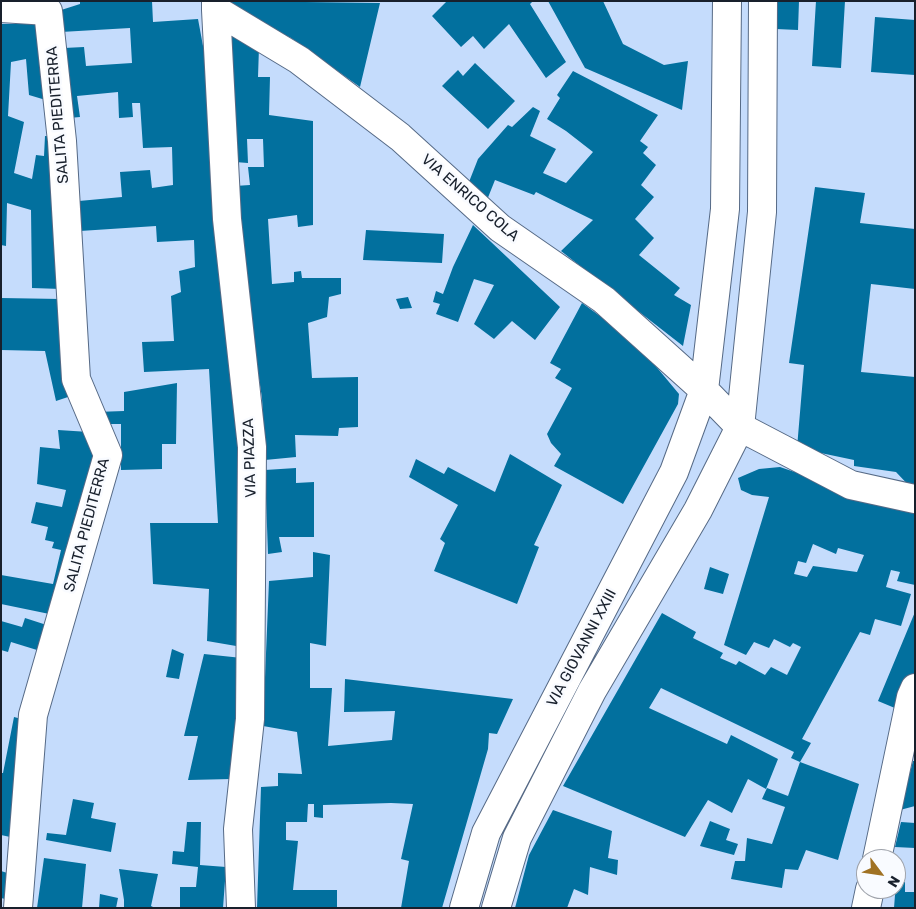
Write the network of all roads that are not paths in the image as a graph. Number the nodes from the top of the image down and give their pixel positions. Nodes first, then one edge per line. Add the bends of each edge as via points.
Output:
1 (727, 1) edge
2 (763, 1) edge
3 (216, 5) edge
4 (1, 8) edge
5 (704, 390) junction
6 (740, 427) junction
7 (915, 499) edge
8 (915, 688) edge
9 (879, 849) edge
10 (18, 908) edge
11 (241, 908) edge
12 (464, 908) edge
13 (496, 908) edge

1 - 5 street, VIA GIOVANNI XXIII via 725,209
2 - 6 street via 762,212
3 - 5 street, VIA ENRICO COLA via 299,60 400,137 500,228 604,300
3 - 11 street, VIA PIAZZA via 227,219 252,447 250,720 238,829
4 - 10 street, SALITA PIEDITERRA via 48,11 62,141 76,379 108,455 33,715
5 - 6 street, VIA ENRICO COLA
5 - 12 street, VIA GIOVANNI XXIII via 674,472 486,833
6 - 7 street, VIA ENRICO COLA via 852,485
6 - 13 street, VIA GIOVANNI XXIII via 698,510 592,691 530,812 517,838
8 - 9 street

